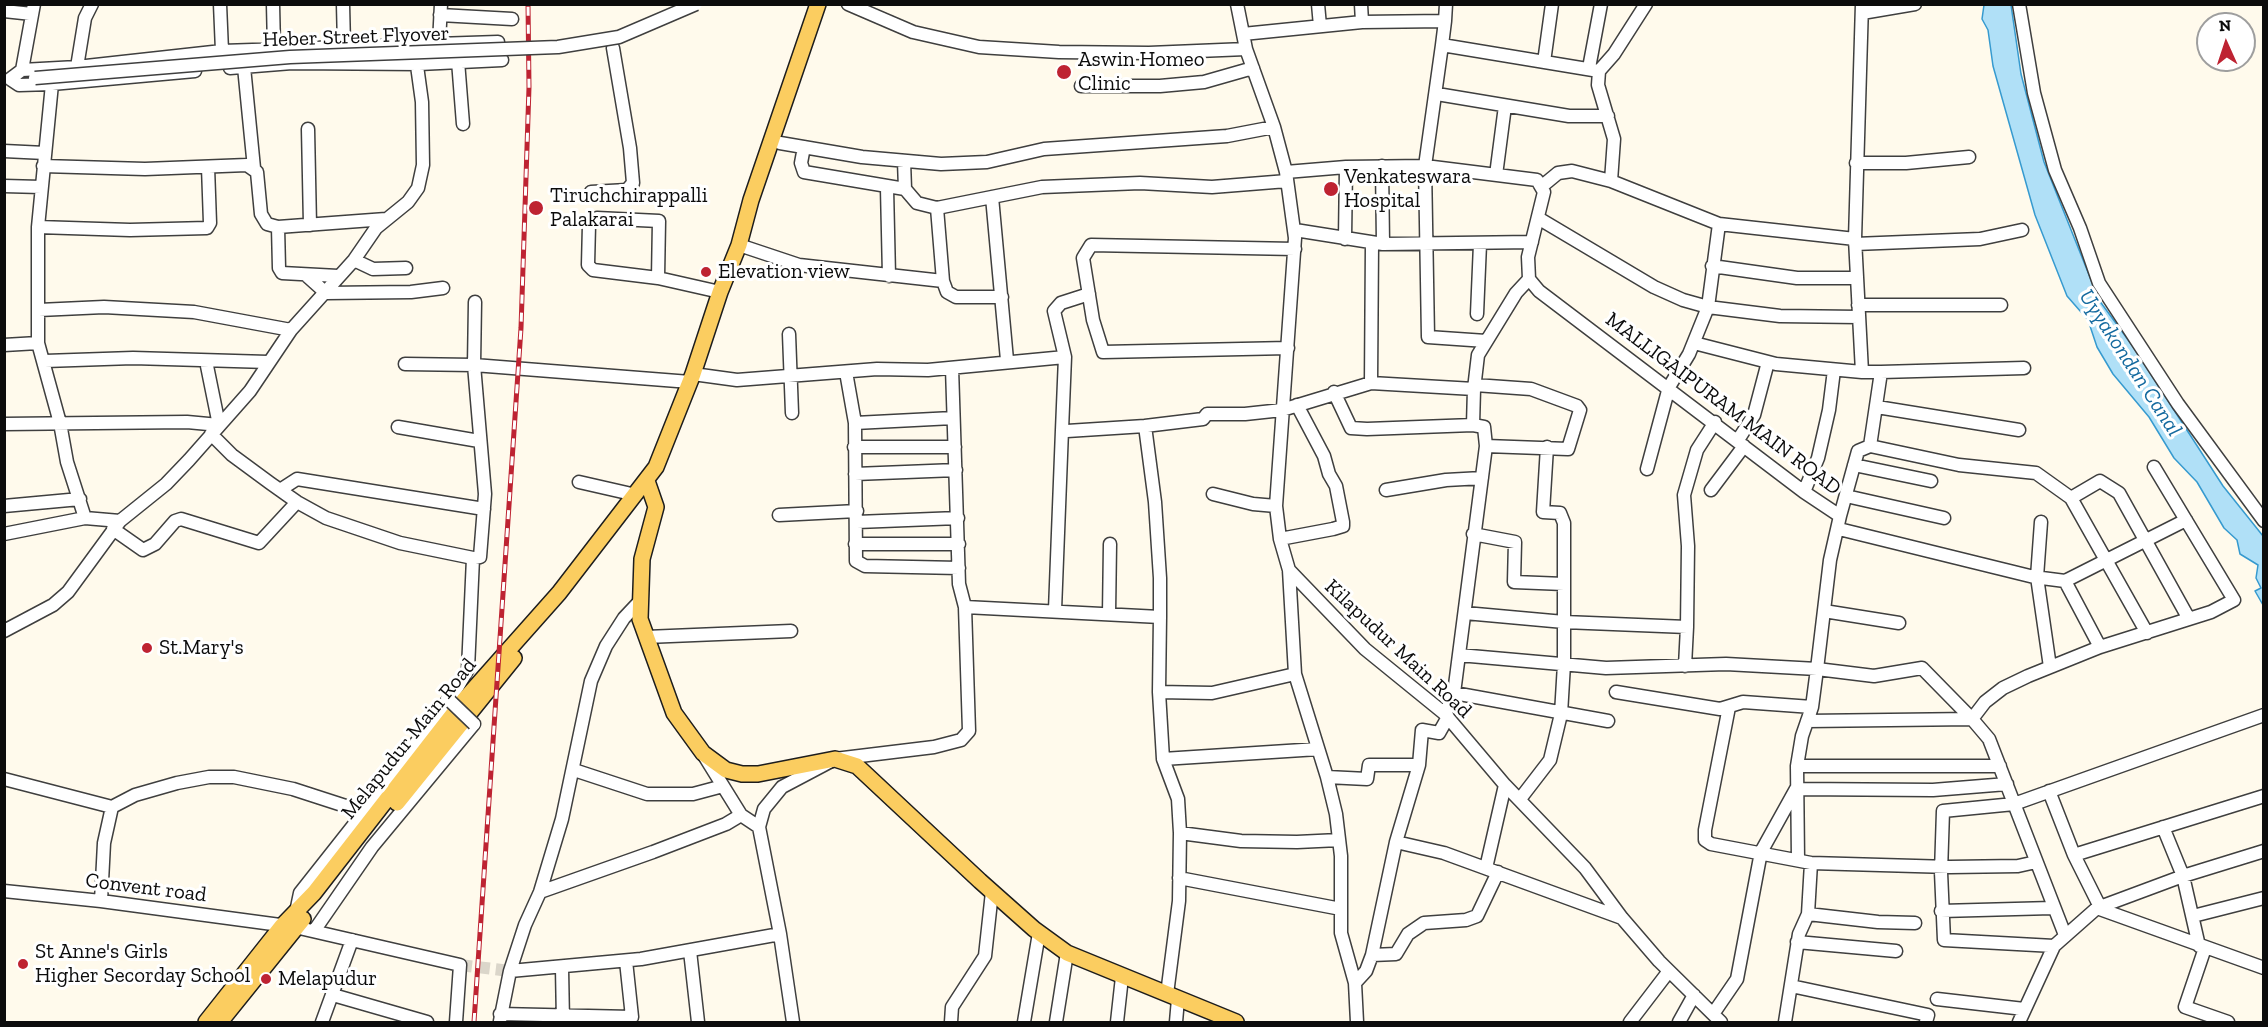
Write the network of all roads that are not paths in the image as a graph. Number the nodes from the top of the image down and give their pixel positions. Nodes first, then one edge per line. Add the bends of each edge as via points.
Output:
1 (92, 4) edge
2 (220, 4) edge
3 (273, 4) edge
4 (344, 4) edge
5 (696, 4) edge
6 (818, 4) edge
7 (848, 4) edge
8 (1237, 4) edge
9 (1318, 4) edge
10 (1361, 4) edge
11 (1446, 4) edge
12 (1552, 4) edge
13 (1601, 4) edge
14 (1647, 4) edge
15 (1915, 4) edge
16 (2019, 4) edge
17 (33, 9) edge
18 (1862, 9) edge
19 (440, 10) edge
20 (4, 11) edge
21 (512, 19) dead end
22 (1445, 21) junction
23 (1362, 22) junction
24 (1320, 26) junction
25 (1243, 34) junction
26 (498, 42) dead end
27 (439, 43) junction
28 (414, 44) junction
29 (1442, 45) junction
30 (344, 46) junction
31 (274, 48) junction
32 (613, 48) dead end
33 (1246, 49) junction
34 (222, 51) junction
35 (502, 60) dead end
36 (458, 61) junction
37 (1544, 62) junction
38 (418, 64) junction
39 (77, 67) junction
40 (244, 67) junction
41 (1253, 68) junction
42 (22, 69) junction
43 (1594, 69) junction
44 (7, 79) edge
45 (52, 84) junction
46 (1082, 86) dead end
47 (1437, 94) junction
48 (1505, 106) junction
49 (1608, 116) junction
50 (463, 124) dead end
51 (1274, 127) junction
52 (308, 129) dead end
53 (780, 142) dead end
54 (804, 147) junction
55 (4, 152) edge
56 (45, 153) junction
57 (1969, 157) dead end
58 (904, 161) junction
59 (1856, 163) junction
60 (43, 166) junction
61 (1382, 166) junction
62 (1425, 166) junction
63 (208, 167) junction
64 (1346, 167) junction
65 (254, 168) junction
66 (1286, 176) junction
67 (1496, 176) junction
68 (1611, 181) junction
69 (4, 186) edge
70 (41, 187) junction
71 (1541, 187) junction
72 (887, 188) junction
73 (905, 189) junction
74 (591, 192) dead end
75 (992, 197) junction
76 (937, 208) junction
77 (1538, 218) junction
78 (386, 219) junction
79 (1719, 224) junction
80 (310, 225) junction
81 (38, 227) junction
82 (278, 227) junction
83 (1295, 230) junction
84 (2022, 230) dead end
85 (1345, 239) junction
86 (1855, 241) junction
87 (1532, 242) junction
88 (1378, 243) junction
89 (739, 244) junction
90 (1426, 244) junction
91 (1480, 244) junction
92 (1295, 249) junction
93 (354, 260) junction
94 (1712, 266) junction
95 (406, 268) dead end
96 (307, 276) junction
97 (338, 276) junction
98 (889, 276) junction
99 (658, 278) junction
100 (1529, 279) junction
101 (1857, 279) junction
102 (943, 281) junction
103 (443, 288) dead end
104 (720, 292) junction
105 (326, 293) junction
106 (1089, 294) junction
107 (1002, 297) junction
108 (475, 302) dead end
109 (2001, 305) dead end
110 (1708, 307) junction
111 (39, 310) junction
112 (1859, 311) junction
113 (1476, 314) dead end
114 (291, 330) junction
115 (789, 334) dead end
116 (1486, 341) junction
117 (38, 343) junction
118 (1694, 343) junction
119 (4, 345) edge
120 (1288, 348) junction
121 (1065, 357) junction
122 (1007, 360) junction
123 (45, 361) junction
124 (206, 361) junction
125 (268, 362) junction
126 (1768, 362) junction
127 (405, 364) dead end
128 (474, 365) junction
129 (952, 368) junction
130 (2024, 368) dead end
131 (1834, 370) junction
132 (846, 372) junction
133 (1862, 372) junction
134 (1881, 372) junction
135 (792, 375) junction
136 (692, 378) junction
137 (1371, 383) junction
138 (1474, 387) junction
139 (1669, 387) junction
140 (1334, 392) junction
141 (1297, 405) junction
142 (1877, 407) junction
143 (1282, 410) junction
144 (792, 413) dead end
145 (953, 418) junction
146 (1715, 422) junction
147 (60, 423) junction
148 (855, 423) junction
149 (4, 424) edge
150 (1473, 425) junction
151 (1145, 426) junction
152 (398, 427) dead end
153 (215, 429) junction
154 (1062, 430) junction
155 (2019, 430) dead end
156 (479, 441) junction
157 (1741, 443) junction
158 (1486, 446) junction
159 (1870, 446) junction
160 (854, 447) junction
161 (955, 447) junction
162 (1547, 447) junction
163 (1854, 465) junction
164 (2154, 467) dead end
165 (1647, 469) dead end
166 (956, 470) junction
167 (855, 474) junction
168 (1482, 478) junction
169 (647, 481) junction
170 (1931, 481) dead end
171 (579, 482) dead end
172 (280, 490) junction
173 (1386, 490) dead end
174 (1711, 490) dead end
175 (1804, 492) junction
176 (1213, 494) dead end
177 (636, 495) junction
178 (1846, 496) junction
179 (2071, 498) junction
180 (80, 499) junction
181 (297, 502) junction
182 (4, 506) edge
183 (1276, 506) junction
184 (484, 508) junction
185 (779, 515) dead end
186 (1840, 516) junction
187 (857, 517) junction
188 (85, 518) junction
189 (958, 518) junction
190 (1944, 518) dead end
191 (2186, 520) junction
192 (2264, 521) edge
193 (2041, 522) dead end
194 (116, 525) junction
195 (1839, 529) junction
196 (4, 534) edge
197 (1473, 534) junction
198 (1280, 538) junction
199 (2146, 541) junction
200 (855, 544) junction
201 (959, 544) junction
202 (1110, 544) dead end
203 (473, 558) junction
204 (2106, 562) junction
205 (959, 567) junction
206 (1289, 570) junction
207 (2037, 578) junction
208 (2065, 581) junction
209 (1564, 584) junction
210 (640, 601) junction
211 (965, 607) junction
212 (1055, 610) junction
213 (1824, 611) junction
214 (1465, 613) junction
215 (1109, 614) junction
216 (1160, 617) junction
217 (2189, 619) junction
218 (1564, 622) junction
219 (1899, 623) dead end
220 (1687, 627) junction
221 (4, 631) edge
222 (791, 631) dead end
223 (2147, 633) junction
224 (646, 637) junction
225 (2100, 647) junction
226 (1459, 655) junction
227 (1564, 664) junction
228 (1685, 666) junction
229 (2050, 667) junction
230 (1817, 669) junction
231 (1294, 674) junction
232 (1159, 692) junction
233 (1616, 692) dead end
234 (1454, 693) junction
235 (447, 698) junction
236 (1729, 707) junction
237 (1812, 707) junction
238 (1561, 714) junction
239 (2264, 715) edge
240 (1446, 716) junction
241 (1972, 719) junction
242 (1608, 721) dead end
243 (1808, 721) junction
244 (1318, 749) junction
245 (703, 753) junction
246 (835, 759) junction
247 (1163, 759) junction
248 (1419, 765) junction
249 (1797, 766) junction
250 (2000, 766) junction
251 (574, 771) junction
252 (1327, 777) junction
253 (4, 779) edge
254 (2007, 783) junction
255 (1505, 785) junction
256 (723, 786) junction
257 (1796, 789) junction
258 (2049, 792) junction
259 (2263, 797) edge
260 (1520, 799) junction
261 (2014, 804) junction
262 (112, 807) junction
263 (364, 812) junction
264 (741, 815) junction
265 (759, 826) junction
266 (2163, 827) junction
267 (1180, 833) junction
268 (1339, 840) junction
269 (1396, 842) junction
270 (2264, 851) edge
271 (1761, 852) junction
272 (2074, 855) junction
273 (1804, 861) junction
274 (2036, 862) junction
275 (1941, 866) junction
276 (1486, 868) junction
277 (1498, 873) junction
278 (2182, 876) junction
279 (1179, 878) junction
280 (4, 891) edge
281 (540, 892) junction
282 (992, 892) junction
283 (2264, 898) edge
284 (101, 901) junction
285 (2098, 907) junction
286 (2052, 908) junction
287 (1341, 909) junction
288 (1941, 911) junction
289 (1809, 914) junction
290 (2193, 916) junction
291 (1622, 918) junction
292 (291, 922) junction
293 (1915, 923) dead end
294 (314, 931) junction
295 (1039, 933) junction
296 (780, 934) junction
297 (2065, 936) junction
298 (352, 940) junction
299 (1797, 942) junction
300 (2054, 946) junction
301 (2202, 947) junction
302 (690, 951) junction
303 (1896, 951) dead end
304 (1067, 953) junction
305 (1372, 955) junction
306 (626, 961) junction
307 (562, 968) junction
308 (2264, 968) edge
309 (1669, 971) junction
310 (510, 972) junction
311 (1122, 977) junction
312 (1355, 983) junction
313 (1791, 986) junction
314 (333, 995) junction
315 (1694, 995) junction
316 (1172, 997) junction
317 (1937, 999) dead end
318 (2024, 1009) junction
319 (500, 1018) edge
320 (563, 1018) edge
321 (1717, 1018) edge
322 (206, 1023) edge
323 (220, 1023) edge
324 (322, 1023) edge
325 (427, 1023) edge
326 (456, 1023) edge
327 (698, 1023) edge
328 (793, 1023) edge
329 (951, 1023) edge
330 (1024, 1023) edge
331 (1056, 1023) edge
332 (1117, 1023) edge
333 (1176, 1023) edge
334 (1236, 1023) edge
335 (1358, 1023) edge
336 (1630, 1023) edge
337 (1679, 1023) edge
338 (1785, 1023) edge
339 (1926, 1023) edge
340 (2019, 1023) edge
341 (2228, 1023) edge

1 - 39 street via 85,18
2 - 34 street
3 - 31 street
4 - 30 street
5 - 44 street, Heber Street Flyover, bridge via 619,37 558,47 290,57
6 - 89 main road, Melapudur Main Road
7 - 33 street via 913,32 979,47 1149,53
8 - 25 street, Kilapudur Main Road
9 - 24 street
10 - 23 street
11 - 22 street
12 - 37 street
13 - 43 street
14 - 43 street via 1614,54
15 - 18 street
16 - 192 street via 2034,93 2055,170 2099,283 2178,404
17 - 20 street
17 - 42 street
18 - 59 street
19 - 21 street
19 - 27 street
22 - 23 street
22 - 29 street
23 - 24 street
24 - 25 street
25 - 33 street, Kilapudur Main Road
26 - 27 street
27 - 28 street
28 - 30 street
28 - 38 street
29 - 37 street
29 - 47 street
30 - 31 street
31 - 34 street
32 - 74 street via 633,183 627,190
33 - 41 street, Kilapudur Main Road
34 - 39 street
35 - 36 street
36 - 38 street
36 - 50 street
37 - 43 street
38 - 40 street via 292,63
38 - 78 street via 423,165 418,188
39 - 42 street
40 - 45 street
40 - 65 street
41 - 46 street via 1204,82
41 - 51 street, Kilapudur Main Road
42 - 44 street
43 - 49 street
44 - 45 street via 19,86
45 - 56 street
47 - 48 street
47 - 62 street
48 - 49 street via 1569,116
48 - 67 street
49 - 68 street via 1614,139
51 - 58 street via 1227,136 1044,149 987,162
51 - 66 street, Kilapudur Main Road
52 - 80 street
53 - 54 street
54 - 58 street
54 - 72 street via 804,172
55 - 56 street
56 - 60 street
57 - 59 street
58 - 73 street
59 - 86 street
60 - 63 street
60 - 70 street
61 - 62 street
61 - 64 street
61 - 88 street
62 - 67 street
62 - 90 street
63 - 65 street
63 - 81 street via 207,228
64 - 66 street
64 - 85 street
65 - 82 street via 261,214 267,224
66 - 75 street via 1212,187 1150,183 1042,187
66 - 83 street, Kilapudur Main Road
67 - 71 street via 1537,180
68 - 71 street via 1572,171 1558,173
68 - 79 street
69 - 70 street
70 - 81 street
71 - 77 street via 1544,192
72 - 73 street
72 - 98 street
73 - 76 street via 917,203
75 - 76 street
75 - 107 street
76 - 102 street
77 - 87 street
77 - 110 street via 1654,287
78 - 80 street
78 - 93 street
79 - 86 street
79 - 94 street
80 - 82 street
81 - 111 street
82 - 96 street via 279,268 289,275
83 - 85 street
83 - 92 street, Kilapudur Main Road
84 - 86 street via 1980,238
85 - 88 street
86 - 101 street
87 - 91 street
87 - 100 street
88 - 90 street
88 - 137 street
89 - 98 street via 799,265
89 - 104 main road, Melapudur Main Road
90 - 91 street
90 - 116 street via 1428,337
91 - 113 street
92 - 106 street via 1091,245 1083,258
92 - 120 street, Kilapudur Main Road
93 - 95 street via 373,269
93 - 97 street
94 - 101 street via 1797,278
94 - 110 street
96 - 97 street
96 - 105 street
97 - 105 street
98 - 102 street
99 - 99 street via 590,268 591,221 659,221
99 - 104 street
100 - 116 street
100 - 139 street, MALLIGAIPURAM MAIN ROAD via 1539,291
101 - 112 street
102 - 107 street via 947,292 956,297
103 - 105 street via 401,293
104 - 136 main road, Melapudur Main Road
105 - 114 street
106 - 120 street via 1103,352
106 - 121 street via 1061,303 1054,311
107 - 122 street
108 - 128 street
109 - 112 street
110 - 112 street via 1798,317
110 - 118 street
111 - 114 street via 104,307 194,312
111 - 117 street
112 - 133 street
114 - 125 street
115 - 135 street
116 - 138 street via 1478,355
117 - 119 street
117 - 123 street
118 - 126 street
118 - 139 street
120 - 143 street, Kilapudur Main Road
121 - 122 street
121 - 154 street
122 - 129 street
123 - 124 street
123 - 147 street
124 - 125 street
124 - 153 street
125 - 153 street via 250,391
126 - 131 street
126 - 157 street via 1754,415
127 - 128 street
128 - 136 street
128 - 156 street
129 - 132 street
129 - 145 street
130 - 134 street
131 - 133 street
131 - 175 street via 1818,458
132 - 135 street
132 - 148 street
133 - 134 street
134 - 142 street
135 - 136 street via 736,380
135 - 144 street
136 - 169 main road, Melapudur Main Road
137 - 138 street
137 - 140 street
138 - 150 street
138 - 162 street via 1517,386 1579,407 1570,448
139 - 146 street, MALLIGAIPURAM MAIN ROAD
139 - 165 street
140 - 141 street
140 - 150 street via 1351,428
141 - 143 street
141 - 198 street via 1336,486 1343,526
142 - 155 street
142 - 159 street
143 - 151 street via 1207,414 1203,419
143 - 183 street, Kilapudur Main Road
145 - 148 street
145 - 161 street
146 - 157 street, MALLIGAIPURAM MAIN ROAD
146 - 220 street via 1697,450 1685,484
147 - 149 street
147 - 153 street via 187,422
147 - 180 street via 67,462
148 - 160 street
150 - 158 street via 1484,427
151 - 154 street
151 - 216 street via 1160,562
152 - 156 street
153 - 172 street via 232,455
153 - 194 street via 166,484
154 - 212 street
156 - 184 street
157 - 174 street
157 - 175 street, MALLIGAIPURAM MAIN ROAD
158 - 162 street
158 - 168 street
159 - 163 street via 1858,451
159 - 179 street via 1959,465 2036,473
160 - 161 street
160 - 167 street
161 - 166 street
162 - 209 street via 1543,512 1560,513 1563,517
163 - 170 street
163 - 178 street
164 - 191 street
166 - 167 street
166 - 189 street
167 - 187 street
168 - 173 street
168 - 197 street
169 - 177 main road, Melapudur Main Road
169 - 210 main road via 656,507 642,560
169 - 292 main road, Melapudur Main Road via 620,531 472,708 323,898
171 - 177 street
172 - 181 street
172 - 184 street via 297,479
175 - 186 street, MALLIGAIPURAM MAIN ROAD
176 - 183 street
177 - 292 main road, Melapudur Main Road via 559,593 464,700
178 - 186 street
178 - 190 street
179 - 199 street via 2100,481 2119,493
179 - 204 street
180 - 182 street
180 - 188 street
181 - 194 street via 259,543 181,519 143,550
181 - 203 street via 326,518 400,543
183 - 198 street, Kilapudur Main Road
184 - 203 street via 480,557
185 - 187 street
186 - 195 street, MALLIGAIPURAM MAIN ROAD
187 - 189 street
187 - 200 street
188 - 194 street
188 - 196 street
189 - 201 street
191 - 199 street
191 - 217 street via 2234,600
193 - 207 street
194 - 221 street via 68,592 53,605
195 - 207 street
195 - 213 street, MALLIGAIPURAM MAIN ROAD via 1830,560
197 - 209 street via 1515,542 1514,582
197 - 214 street
198 - 206 street, Kilapudur Main Road
199 - 204 street
199 - 217 street
200 - 201 street
200 - 205 street via 860,565
201 - 205 street
202 - 215 street
203 - 235 street via 468,669
204 - 208 street
204 - 223 street
205 - 211 street
206 - 231 street
206 - 240 street, Kilapudur Main Road via 1365,649
207 - 208 street
207 - 229 street
208 - 225 street
209 - 218 street
210 - 224 main road
210 - 251 street via 606,646 591,681
211 - 212 street
211 - 246 street via 969,731 961,740 934,747
212 - 215 street
213 - 219 street
213 - 230 street, MALLIGAIPURAM MAIN ROAD
214 - 218 street
214 - 226 street
215 - 216 street
216 - 232 street
217 - 223 street
218 - 220 street
218 - 227 street
220 - 228 street
222 - 224 street
223 - 225 street
224 - 245 main road via 674,713
225 - 229 street
226 - 227 street
226 - 234 street
227 - 228 street via 1606,668
227 - 238 street
228 - 230 street
229 - 241 street via 2003,688
230 - 237 street, MALLIGAIPURAM MAIN ROAD
230 - 241 street via 1874,676 1922,668
231 - 232 street via 1212,693
231 - 244 street
232 - 247 street
233 - 236 street via 1720,709
234 - 238 street
234 - 240 street
235 - 263 street
235 - 294 street, bridge via 474,724 372,847
236 - 237 street via 1743,702
236 - 271 street via 1704,835 1711,844
237 - 243 street, MALLIGAIPURAM MAIN ROAD
238 - 242 street
238 - 260 street via 1550,760
239 - 258 street
240 - 248 street via 1439,733 1422,730
240 - 255 street, Kilapudur Main Road
241 - 243 street
241 - 250 street via 1989,739
243 - 249 street, MALLIGAIPURAM MAIN ROAD
244 - 247 street
244 - 252 street
245 - 246 main road via 726,770 742,774
245 - 256 street
246 - 265 street via 782,787 764,808
246 - 282 main road via 857,766
247 - 267 street via 1178,799
248 - 252 street via 1369,765 1367,778
248 - 269 street
249 - 250 street
249 - 257 street, MALLIGAIPURAM MAIN ROAD
250 - 254 street
251 - 256 street via 647,794 693,794
251 - 281 street
252 - 268 street
253 - 262 street
254 - 257 street via 1934,790
254 - 261 street
255 - 260 street, Kilapudur Main Road
255 - 276 street
256 - 264 street
257 - 271 street
257 - 273 street, MALLIGAIPURAM MAIN ROAD
258 - 261 street
258 - 272 street
259 - 266 street
260 - 291 street, Kilapudur Main Road via 1585,868
261 - 274 street
261 - 275 street via 1943,811
262 - 263 street via 135,795 177,783 234,777 293,789
262 - 284 street via 104,843
263 - 292 street via 300,893
264 - 265 street
264 - 281 street via 653,852
265 - 296 street
266 - 272 street
266 - 278 street
267 - 268 street via 1241,841
267 - 279 street
268 - 287 street
269 - 276 street
269 - 305 street
270 - 278 street
271 - 273 street
271 - 321 street via 1737,979
272 - 285 street
273 - 275 street
273 - 289 street, MALLIGAIPURAM MAIN ROAD
274 - 275 street via 2018,866
274 - 286 street
275 - 288 street
276 - 277 street
277 - 291 street
277 - 305 street via 1477,916 1424,923 1408,934 1396,954
278 - 285 street
278 - 290 street
279 - 287 street
279 - 316 street
280 - 284 street, Convent road
281 - 310 street
282 - 295 main road
282 - 329 street via 985,956 952,1007
283 - 290 street
284 - 292 street, Convent road
285 - 297 street
285 - 301 street
286 - 288 street
286 - 297 street
287 - 312 street via 1343,947
288 - 300 street via 1942,935 1948,942
289 - 293 street
289 - 299 street
290 - 301 street
291 - 309 street, Kilapudur Main Road
292 - 294 street, Convent road
292 - 322 main road, Melapudur Main Road
292 - 323 main road, Melapudur Main Road
294 - 298 street, Convent road
295 - 304 main road
295 - 330 street
296 - 302 street
296 - 328 street
297 - 300 street
298 - 314 street
298 - 326 street, Convent road via 460,965
299 - 303 street
299 - 313 street
300 - 318 street
301 - 308 street
301 - 341 street via 2185,1007
302 - 306 street
302 - 327 street
304 - 311 main road
304 - 331 street
305 - 312 street via 1366,971
306 - 307 street
306 - 320 street via 632,1017
307 - 310 street
307 - 320 street
309 - 315 street, Kilapudur Main Road
309 - 336 street
310 - 319 street
311 - 316 main road
311 - 332 street
312 - 335 street
313 - 338 street
313 - 339 street via 1928,1015
314 - 324 street
314 - 325 street
315 - 321 street, Kilapudur Main Road
315 - 337 street
316 - 333 street
316 - 334 main road
317 - 318 street
318 - 340 street
319 - 320 street

